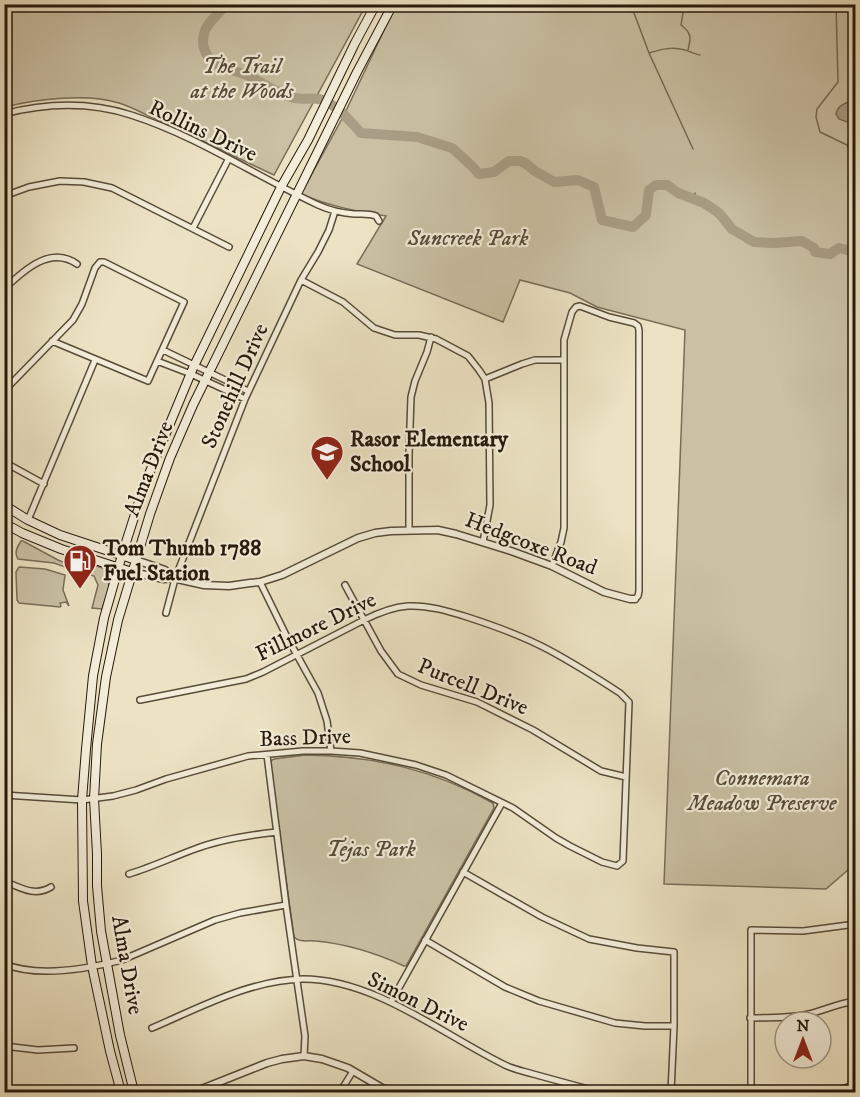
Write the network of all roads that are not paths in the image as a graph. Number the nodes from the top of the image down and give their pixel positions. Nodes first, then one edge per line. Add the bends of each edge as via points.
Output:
1 (376, 4) edge
2 (393, 4) edge
3 (4, 114) edge
4 (228, 160) junction
5 (281, 187) junction
6 (296, 194) junction
7 (4, 196) edge
8 (335, 211) junction
9 (378, 221) dead end
10 (193, 228) junction
11 (229, 247) dead end
12 (78, 264) dead end
13 (301, 280) junction
14 (4, 289) edge
15 (431, 337) junction
16 (52, 341) junction
17 (163, 350) junction
18 (95, 360) junction
19 (563, 360) junction
20 (157, 361) junction
21 (194, 365) junction
22 (191, 374) junction
23 (207, 376) junction
24 (485, 379) junction
25 (4, 391) edge
26 (248, 391) junction
27 (245, 399) junction
28 (158, 453) junction
29 (170, 458) junction
30 (4, 462) edge
31 (44, 484) junction
32 (4, 505) edge
33 (28, 520) junction
34 (4, 523) edge
35 (410, 530) junction
36 (22, 533) junction
37 (483, 542) junction
38 (122, 555) junction
39 (135, 560) junction
40 (552, 566) junction
41 (119, 569) junction
42 (132, 572) junction
43 (174, 578) junction
44 (260, 582) junction
45 (345, 585) dead end
46 (635, 598) joint
47 (166, 613) dead end
48 (364, 620) junction
49 (296, 655) junction
50 (93, 676) junction
51 (106, 677) junction
52 (140, 700) dead end
53 (331, 751) junction
54 (267, 755) junction
55 (626, 777) junction
56 (4, 795) edge
57 (94, 799) junction
58 (82, 800) junction
59 (502, 803) junction
60 (277, 832) junction
61 (463, 872) junction
62 (129, 874) dead end
63 (4, 881) edge
64 (51, 887) dead end
65 (286, 905) junction
66 (855, 924) edge
67 (425, 940) junction
68 (4, 964) edge
69 (107, 964) junction
70 (92, 966) junction
71 (296, 980) junction
72 (855, 1001) edge
73 (390, 1002) junction
74 (750, 1018) junction
75 (674, 1026) junction
76 (152, 1028) dead end
77 (4, 1046) edge
78 (74, 1048) dead end
79 (304, 1056) junction
80 (353, 1071) junction
81 (855, 1085) edge
82 (121, 1092) edge
83 (134, 1092) edge
84 (194, 1092) edge
85 (340, 1092) edge
86 (389, 1092) edge
87 (599, 1092) edge
88 (671, 1092) edge
89 (751, 1092) edge
90 (834, 1092) edge

1 - 5 main road, Alma Drive
2 - 6 main road, Alma Drive
3 - 4 street, Rollins Drive via 51,105 96,108 144,120
4 - 5 street, Rollins Drive
4 - 10 street
5 - 6 street, Rollins Drive
5 - 21 main road, Alma Drive
6 - 8 street, Rollins Drive
6 - 23 main road, Alma Drive
7 - 10 street via 60,181 84,182 112,189
8 - 9 street, Rollins Drive via 372,214
8 - 13 street, Stonehill Drive via 329,230
10 - 11 street
12 - 14 street via 67,257 44,260 23,271
13 - 15 street via 343,302 381,331
13 - 26 street, Stonehill Drive
15 - 24 street via 468,356
15 - 35 street via 411,397
16 - 17 street via 73,320 95,268 104,262 184,302
16 - 18 street
16 - 25 street
17 - 20 street
17 - 21 street
18 - 20 street via 148,381
18 - 31 street
19 - 24 street via 522,363
19 - 40 street via 564,528
19 - 46 street via 566,331 576,308 638,326 639,591
20 - 22 street
21 - 22 main road, Alma Drive
21 - 23 street
22 - 23 street
22 - 28 main road, Alma Drive
23 - 26 street
23 - 27 street
23 - 29 main road, Alma Drive
24 - 37 street via 489,403 490,505
26 - 27 street, Stonehill Drive
27 - 43 street, Stonehill Drive
28 - 29 main road
28 - 38 main road, Alma Drive
29 - 39 main road, Alma Drive
30 - 31 street
31 - 33 street
32 - 33 main road, Hedgcoxe Road
33 - 36 main road
33 - 38 main road, Hedgcoxe Road
34 - 36 main road, Hedgcoxe Road
35 - 37 street, Hedgcoxe Road via 438,530
35 - 44 street, Hedgcoxe Road via 358,538
36 - 41 main road, Hedgcoxe Road
37 - 40 street, Hedgcoxe Road
38 - 39 main road, Hedgcoxe Road
38 - 41 main road, Alma Drive
39 - 42 main road, Alma Drive
39 - 43 street, Hedgcoxe Road via 165,570
40 - 46 street, Hedgcoxe Road via 604,592
41 - 42 main road, Hedgcoxe Road
41 - 50 main road, Alma Drive via 104,618
42 - 43 street, Hedgcoxe Road
42 - 51 main road, Alma Drive
43 - 44 street, Hedgcoxe Road via 204,585
43 - 47 street, Stonehill Drive
44 - 49 street
45 - 48 street, Purcell Drive
48 - 49 street, Fillmore Drive
48 - 55 street, Purcell Drive via 398,674 477,702 601,771
48 - 55 street, Fillmore Drive via 379,612 422,606 455,613 547,649 629,702
49 - 52 street, Fillmore Drive via 246,679
49 - 53 street via 318,693
50 - 51 main road
50 - 58 main road, Alma Drive
51 - 57 main road, Alma Drive
53 - 54 street, Bass Drive
53 - 59 street, Bass Drive via 416,765
54 - 57 street, Bass Drive via 248,756
54 - 60 street
55 - 59 street, Bass Drive via 623,858 616,866 570,846
56 - 58 street, Bass Drive
57 - 58 street, Bass Drive
57 - 69 main road, Alma Drive via 97,894
58 - 70 main road, Alma Drive via 84,901
59 - 61 street
60 - 62 street via 197,848
60 - 65 street
61 - 67 street
61 - 75 street via 589,939 674,952
63 - 64 street via 35,893
65 - 69 street via 215,921
65 - 71 street
66 - 74 street via 803,931 751,930
67 - 73 street
67 - 75 street via 505,987 539,1000 615,1023
68 - 70 street via 30,971
69 - 70 street
69 - 83 main road, Alma Drive
70 - 82 main road, Alma Drive
71 - 73 street, Simon Drive via 340,984
71 - 76 street, Simon Drive via 245,989
71 - 79 street via 305,1036
72 - 74 street via 785,1018
73 - 87 street, Simon Drive via 505,1065
74 - 89 street
75 - 88 street
77 - 78 street via 38,1050
79 - 80 street
79 - 84 street via 267,1063
80 - 85 street
80 - 86 street
81 - 90 street

